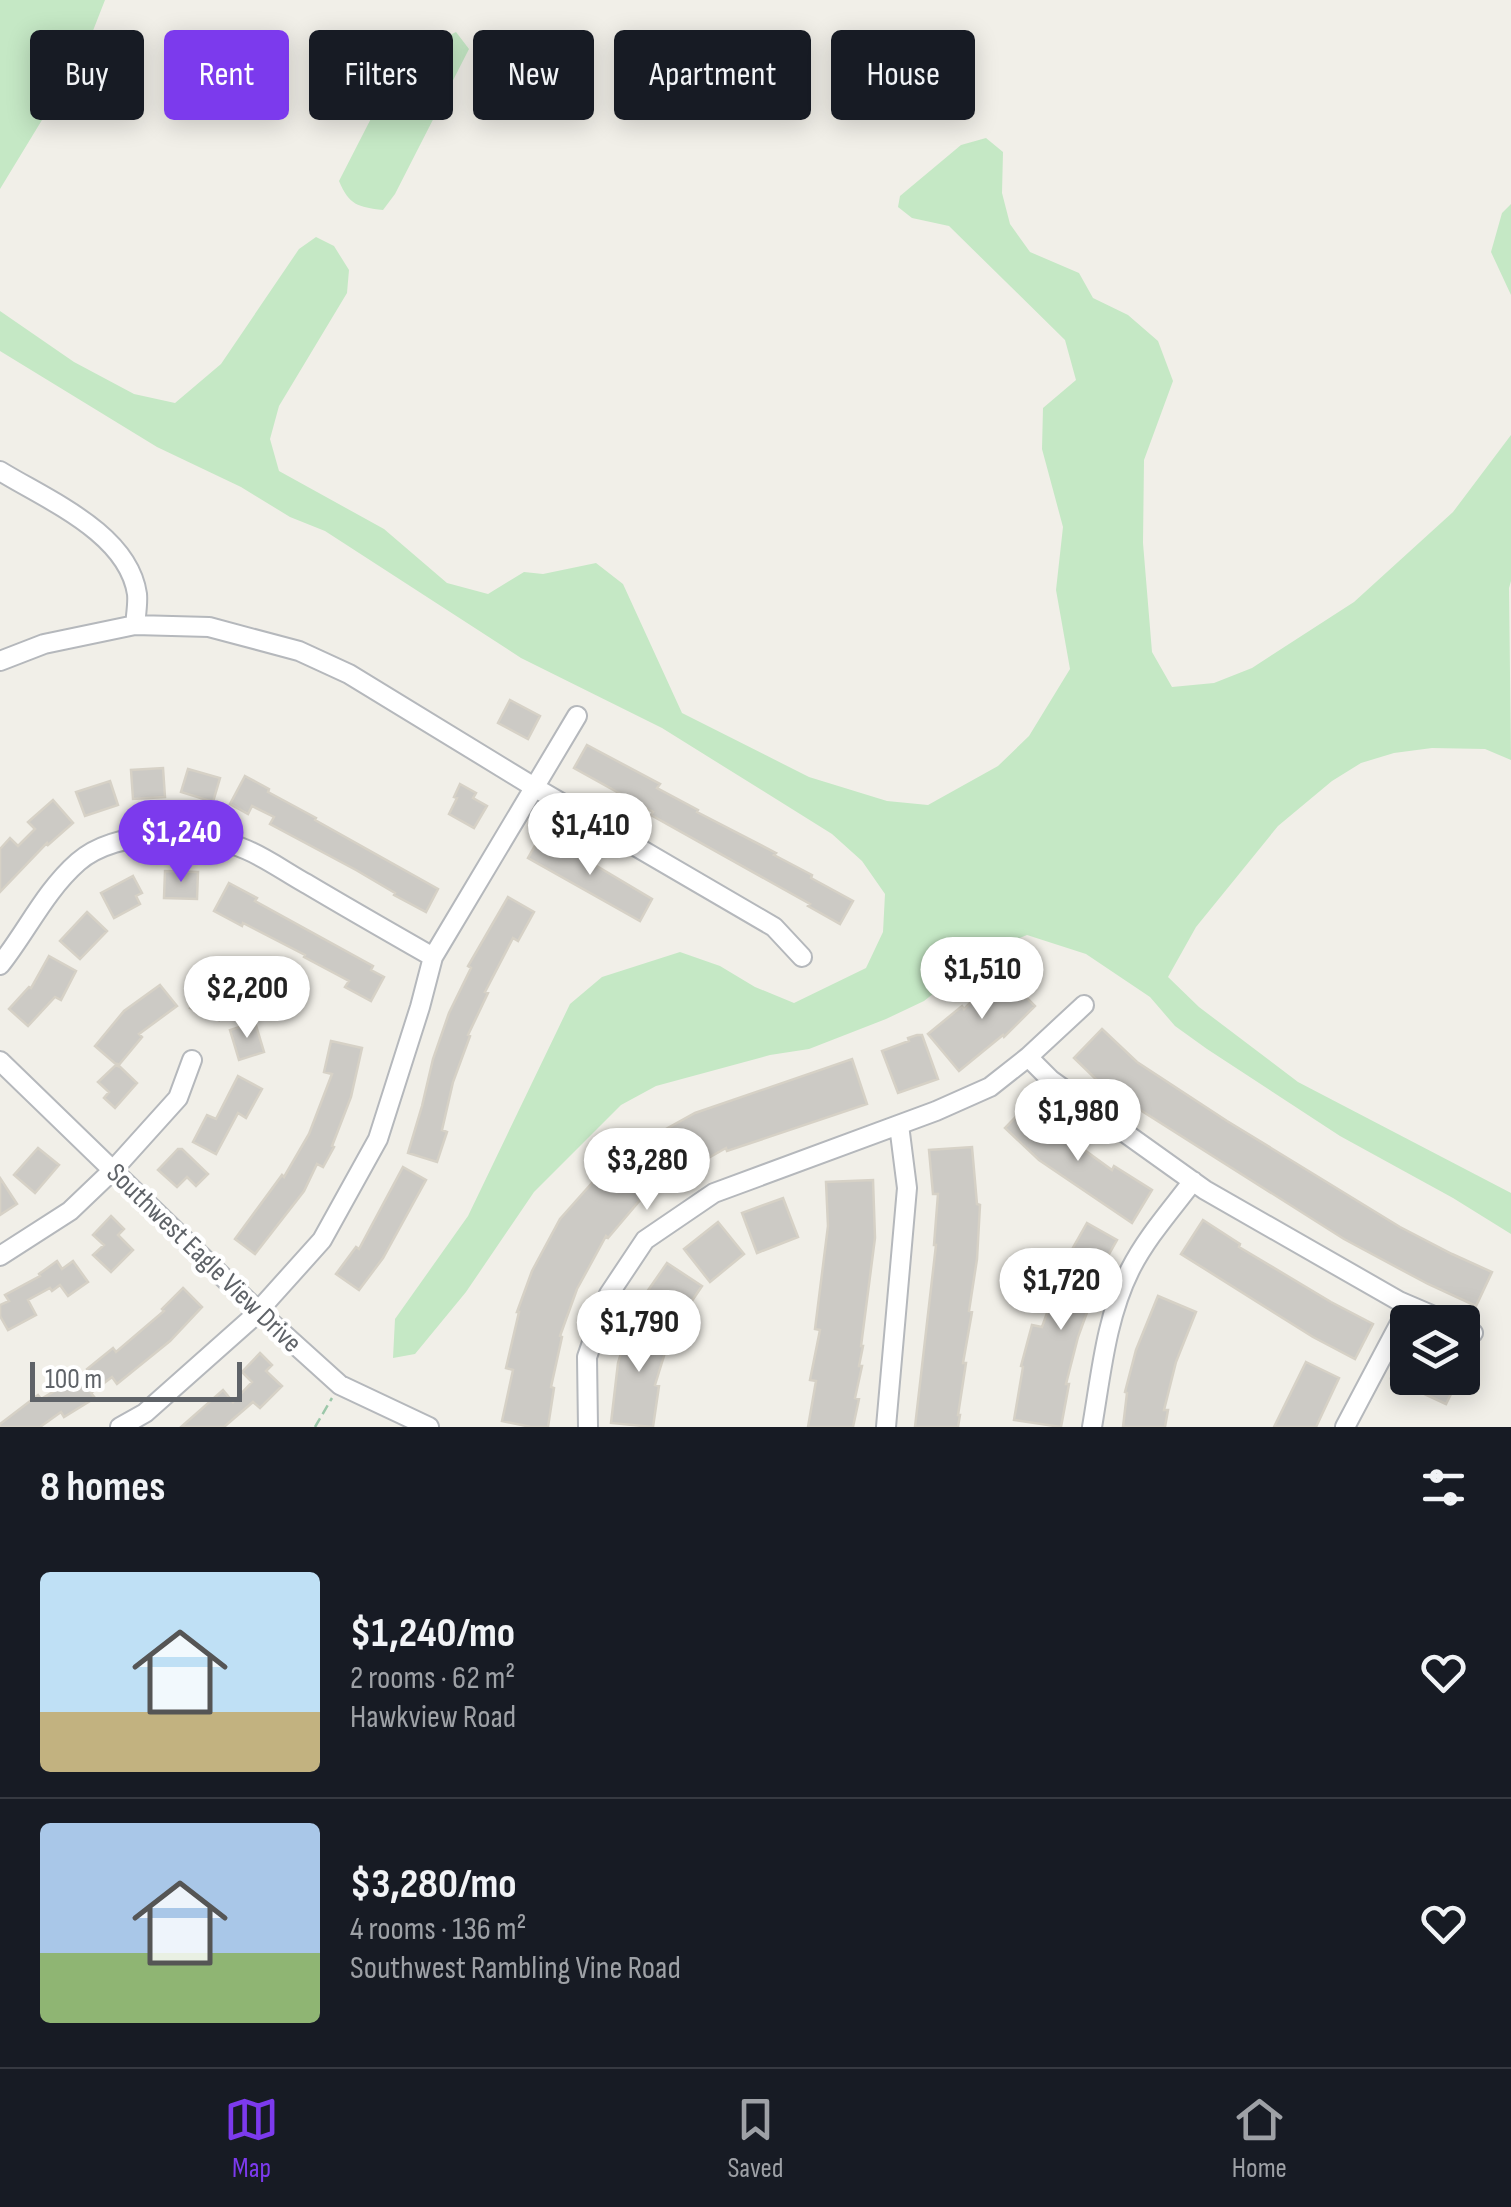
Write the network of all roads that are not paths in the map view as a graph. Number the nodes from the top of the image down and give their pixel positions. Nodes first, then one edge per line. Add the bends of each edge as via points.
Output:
1 (0, 472) edge
2 (135, 625) junction
3 (0, 661) edge
4 (577, 716) dead end
5 (534, 787) junction
6 (434, 957) junction
7 (802, 957) dead end
8 (0, 966) edge
9 (1084, 1005) dead end
10 (1028, 1057) junction
11 (192, 1060) dead end
12 (0, 1061) edge
13 (899, 1125) junction
14 (114, 1169) junction
15 (1193, 1182) junction
16 (0, 1256) edge
17 (1407, 1305) edge
18 (258, 1311) junction
19 (1390, 1342) edge
20 (120, 1427) edge
21 (429, 1427) edge
22 (588, 1427) edge
23 (886, 1427) edge
24 (1092, 1427) edge
25 (1345, 1427) edge

1 - 2 street via 76,517 120,553 137,595
2 - 3 street via 44,644
2 - 5 street via 209,627 299,651 349,674
4 - 5 street
5 - 6 street
5 - 7 street via 774,928
6 - 8 street via 246,849 195,836 156,836 122,840 81,859 46,896
6 - 18 street via 378,1139 322,1240
9 - 10 street
10 - 13 street via 990,1088
10 - 15 street
11 - 14 street via 178,1098
12 - 14 street, Southwest Eagle View Drive
13 - 22 street via 714,1193 645,1240 609,1294 587,1356
13 - 23 street via 907,1188
14 - 16 street via 70,1211
14 - 18 street, Southwest Eagle View Drive
15 - 17 street
15 - 24 street via 1130,1271 1110,1327
18 - 20 street
18 - 21 street, Southwest Eagle View Drive via 340,1384
19 - 25 street

